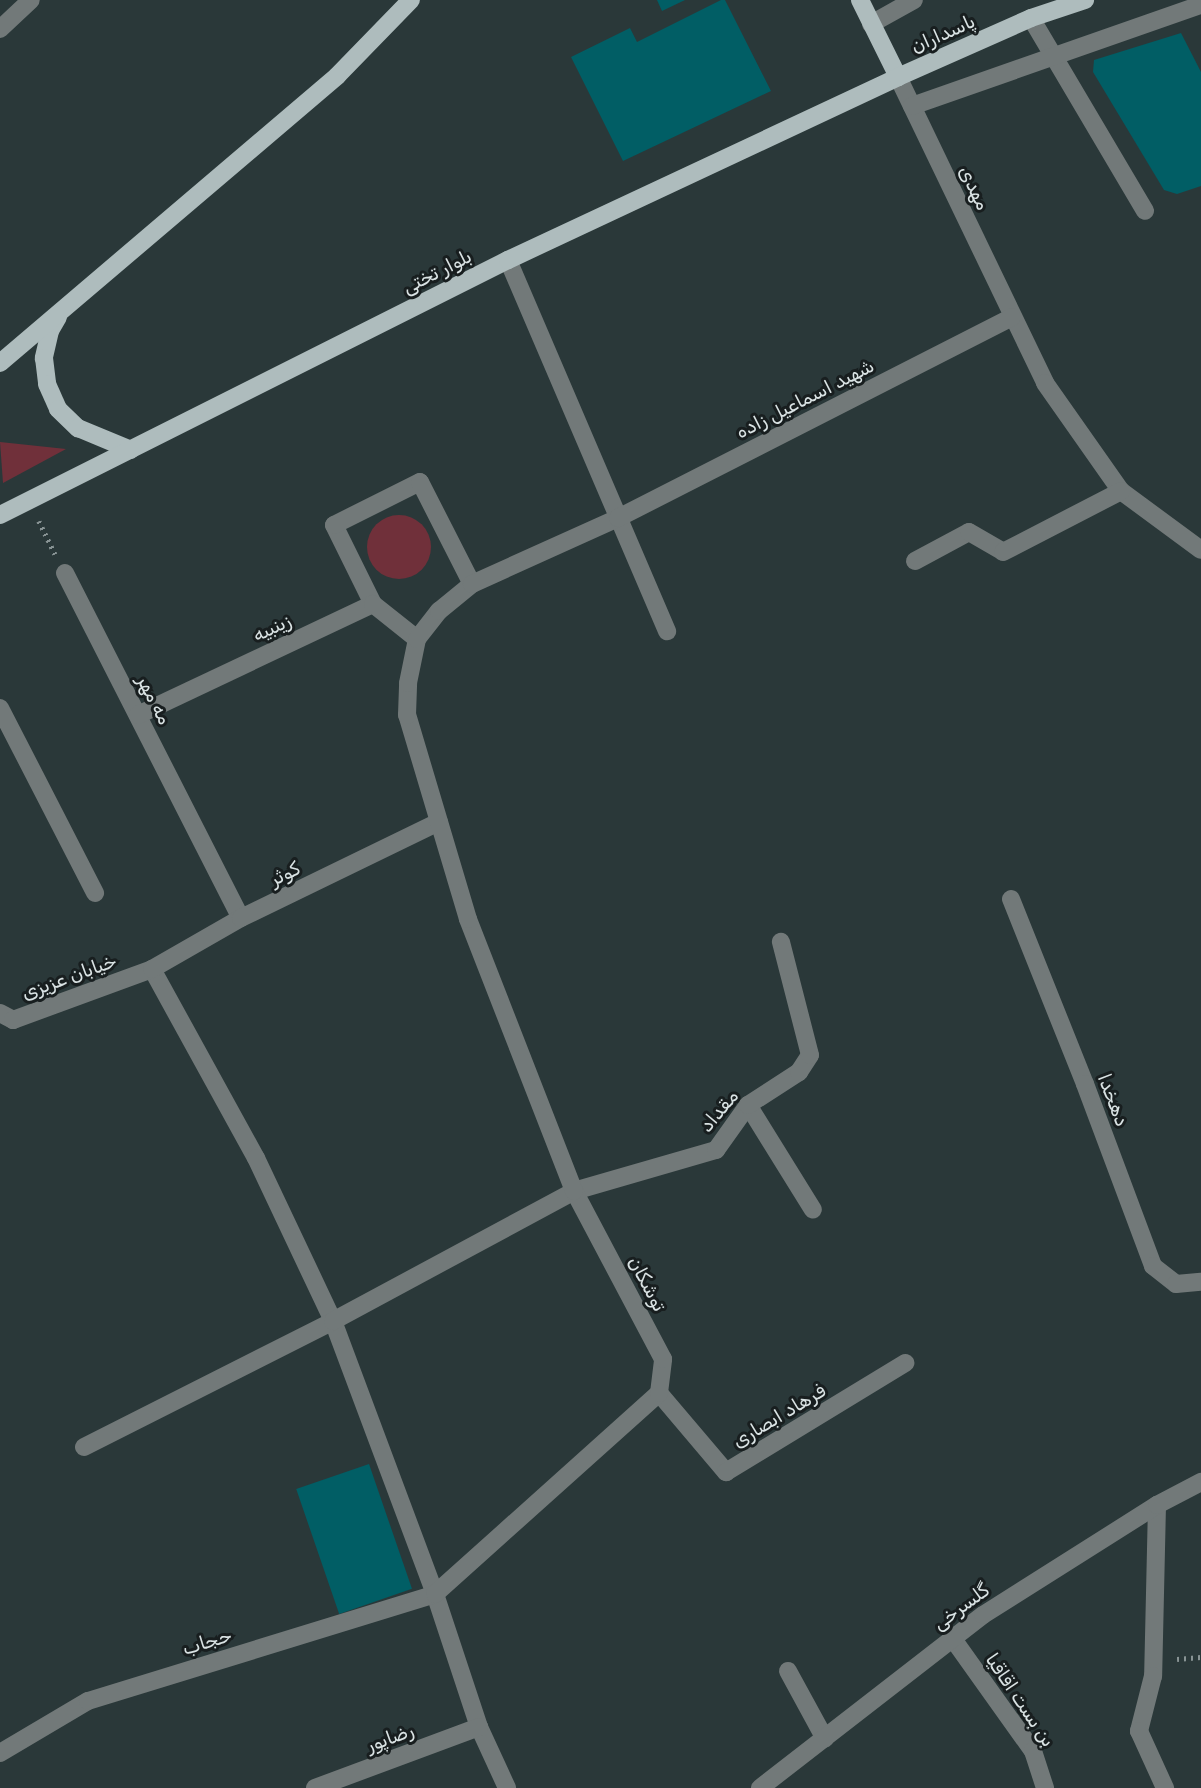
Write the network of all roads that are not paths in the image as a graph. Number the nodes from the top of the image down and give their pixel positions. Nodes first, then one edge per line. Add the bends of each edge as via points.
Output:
1 (31, 0) edge
2 (411, 0) edge
3 (860, 0) edge
4 (914, 0) edge
5 (1079, 1) edge
6 (1201, 5) edge
7 (1031, 18) junction
8 (871, 24) junction
9 (0, 29) edge
10 (1052, 55) junction
11 (898, 77) junction
12 (912, 106) junction
13 (1145, 211) dead end
14 (508, 260) junction
15 (64, 308) junction
16 (1012, 317) junction
17 (0, 363) edge
18 (131, 450) junction
19 (1121, 491) junction
20 (0, 515) edge
21 (618, 518) junction
22 (1201, 550) edge
23 (915, 561) dead end
24 (65, 573) road end
25 (472, 584) junction
26 (373, 604) junction
27 (667, 631) dead end
28 (417, 639) junction
29 (0, 708) edge
30 (138, 715) junction
31 (439, 822) junction
32 (95, 893) dead end
33 (1011, 899) dead end
34 (241, 918) junction
35 (781, 942) dead end
36 (152, 969) junction
37 (0, 1013) edge
38 (748, 1105) junction
39 (574, 1191) junction
40 (813, 1210) dead end
41 (1201, 1282) edge
42 (333, 1321) junction
43 (905, 1363) dead end
44 (659, 1393) junction
45 (84, 1447) dead end
46 (1201, 1482) edge
47 (1157, 1505) junction
48 (435, 1594) junction
49 (953, 1639) junction
50 (788, 1671) dead end
51 (479, 1727) junction
52 (825, 1739) junction
53 (0, 1753) edge
54 (315, 1788) edge
55 (507, 1788) edge
56 (760, 1788) edge
57 (1045, 1788) edge
58 (1165, 1788) edge

1 - 9 street
2 - 15 main road via 337,76
3 - 8 main road
4 - 8 street
5 - 7 main road, پاسداران
6 - 10 street
7 - 10 street
7 - 11 main road, پاسداران
8 - 11 main road
10 - 12 street
10 - 13 street
11 - 12 street, مهدی
11 - 14 main road, بلوار تختی
12 - 16 street, مهدی
14 - 18 main road, بلوار تختی
14 - 21 street
15 - 17 main road
15 - 18 main road via 50,331 44,358 47,384 58,409 78,428
16 - 19 street, مهدی via 1045,383
16 - 21 street, شهید اسماعیل زاده
18 - 20 main road, بلوار تختی
19 - 22 street, مهدی
19 - 23 street via 1003,552 969,532
21 - 25 street, شهید اسماعیل زاده
21 - 27 street
24 - 30 street, مه مهر
25 - 26 street via 420,482 334,525
25 - 28 street, شهید اسماعیل زاده via 439,611
26 - 28 street
26 - 30 street, زینبیه
28 - 31 street via 407,715
29 - 32 street
30 - 34 street, مه مهر
31 - 34 street, کوثر
31 - 39 street, توشکان via 468,919
33 - 41 street, دهخدا via 1153,1266 1176,1284
34 - 36 street, کوثر
35 - 38 street, مقداد via 810,1055 799,1072
36 - 37 street, خیابان عزیزی via 13,1020
36 - 42 street via 256,1158
38 - 39 street, مقداد via 716,1150
38 - 40 street
39 - 42 street, مقداد
39 - 44 street, توشکان via 663,1359
42 - 45 street, مقداد
42 - 48 street
43 - 44 street, فرهاد ابصاری via 726,1472
44 - 48 street
46 - 47 street, گلسرخی
47 - 49 street, گلسرخی via 983,1615
47 - 58 street via 1153,1676 1139,1731
48 - 51 street
48 - 53 street, حجاب via 88,1701
49 - 52 street, گلسرخی
49 - 57 street, بن بست اقاقیا via 1033,1751
50 - 52 street
51 - 54 street, رضاپور
51 - 55 street
52 - 56 street, گلسرخی

